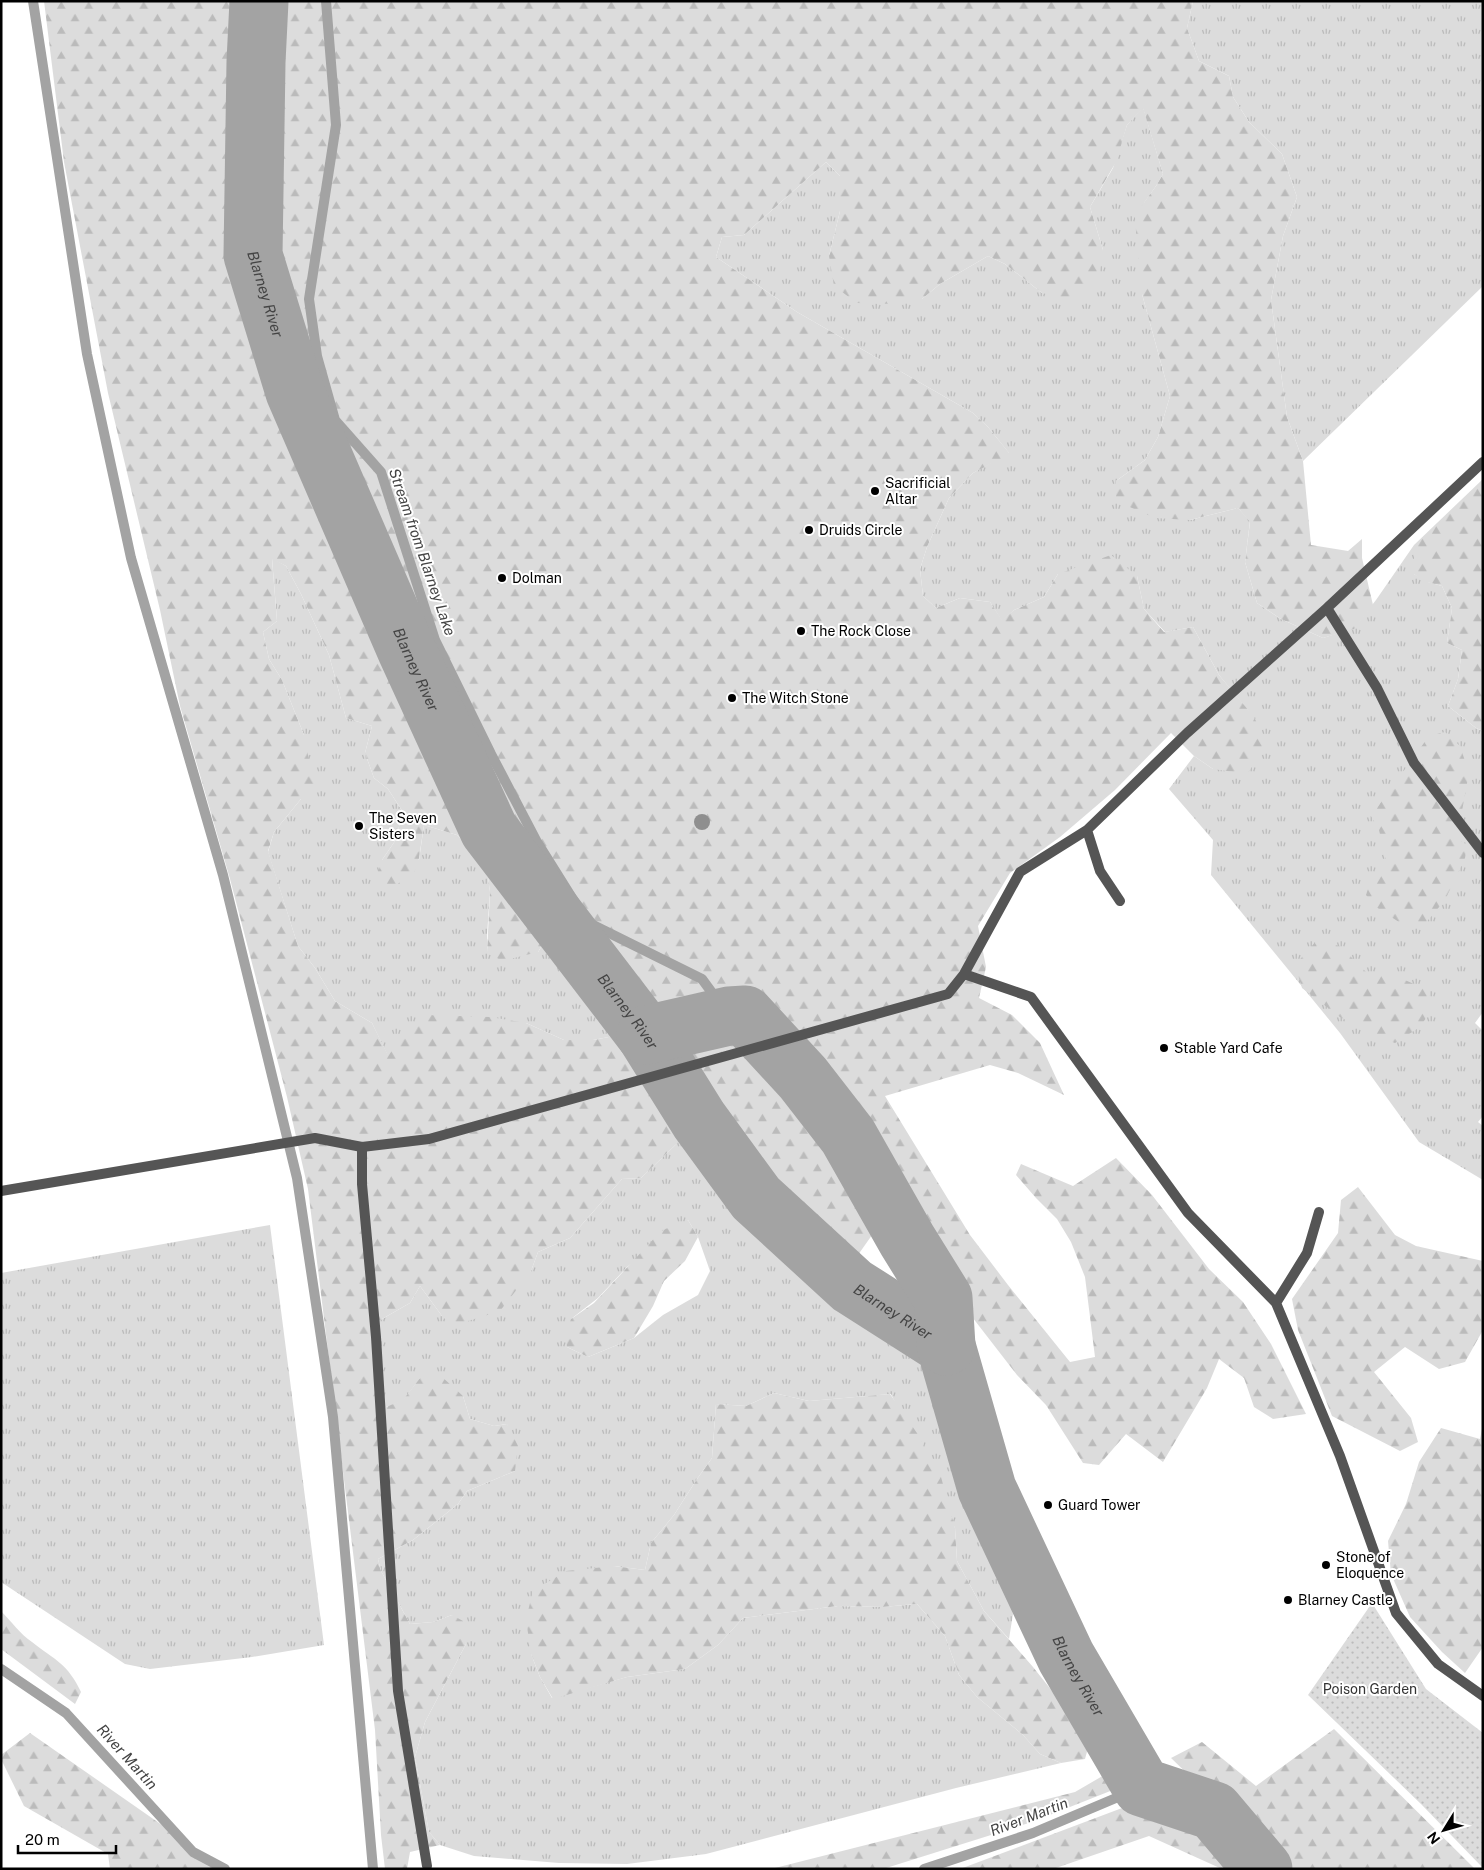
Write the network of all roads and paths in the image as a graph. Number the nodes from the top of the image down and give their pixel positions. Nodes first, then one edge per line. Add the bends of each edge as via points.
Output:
1 (1483, 462) edge
2 (1327, 608) junction
3 (1087, 830) junction
4 (1483, 854) edge
5 (1120, 901) dead end
6 (964, 974) junction
7 (362, 1147) junction
8 (1, 1191) edge
9 (1319, 1212) dead end
10 (1276, 1303) junction
11 (1483, 1696) edge
12 (427, 1866) dead end

1 - 2 lane
2 - 3 lane via 1188,733
2 - 4 lane via 1377,688 1414,763
3 - 5 lane via 1100,871
3 - 6 lane via 1020,872
6 - 7 lane via 948,994 429,1139
6 - 10 lane via 1031,997 1188,1213
7 - 8 lane via 315,1138
7 - 12 lane via 398,1691
9 - 10 lane via 1307,1253
10 - 11 lane via 1340,1456 1396,1613 1438,1664

